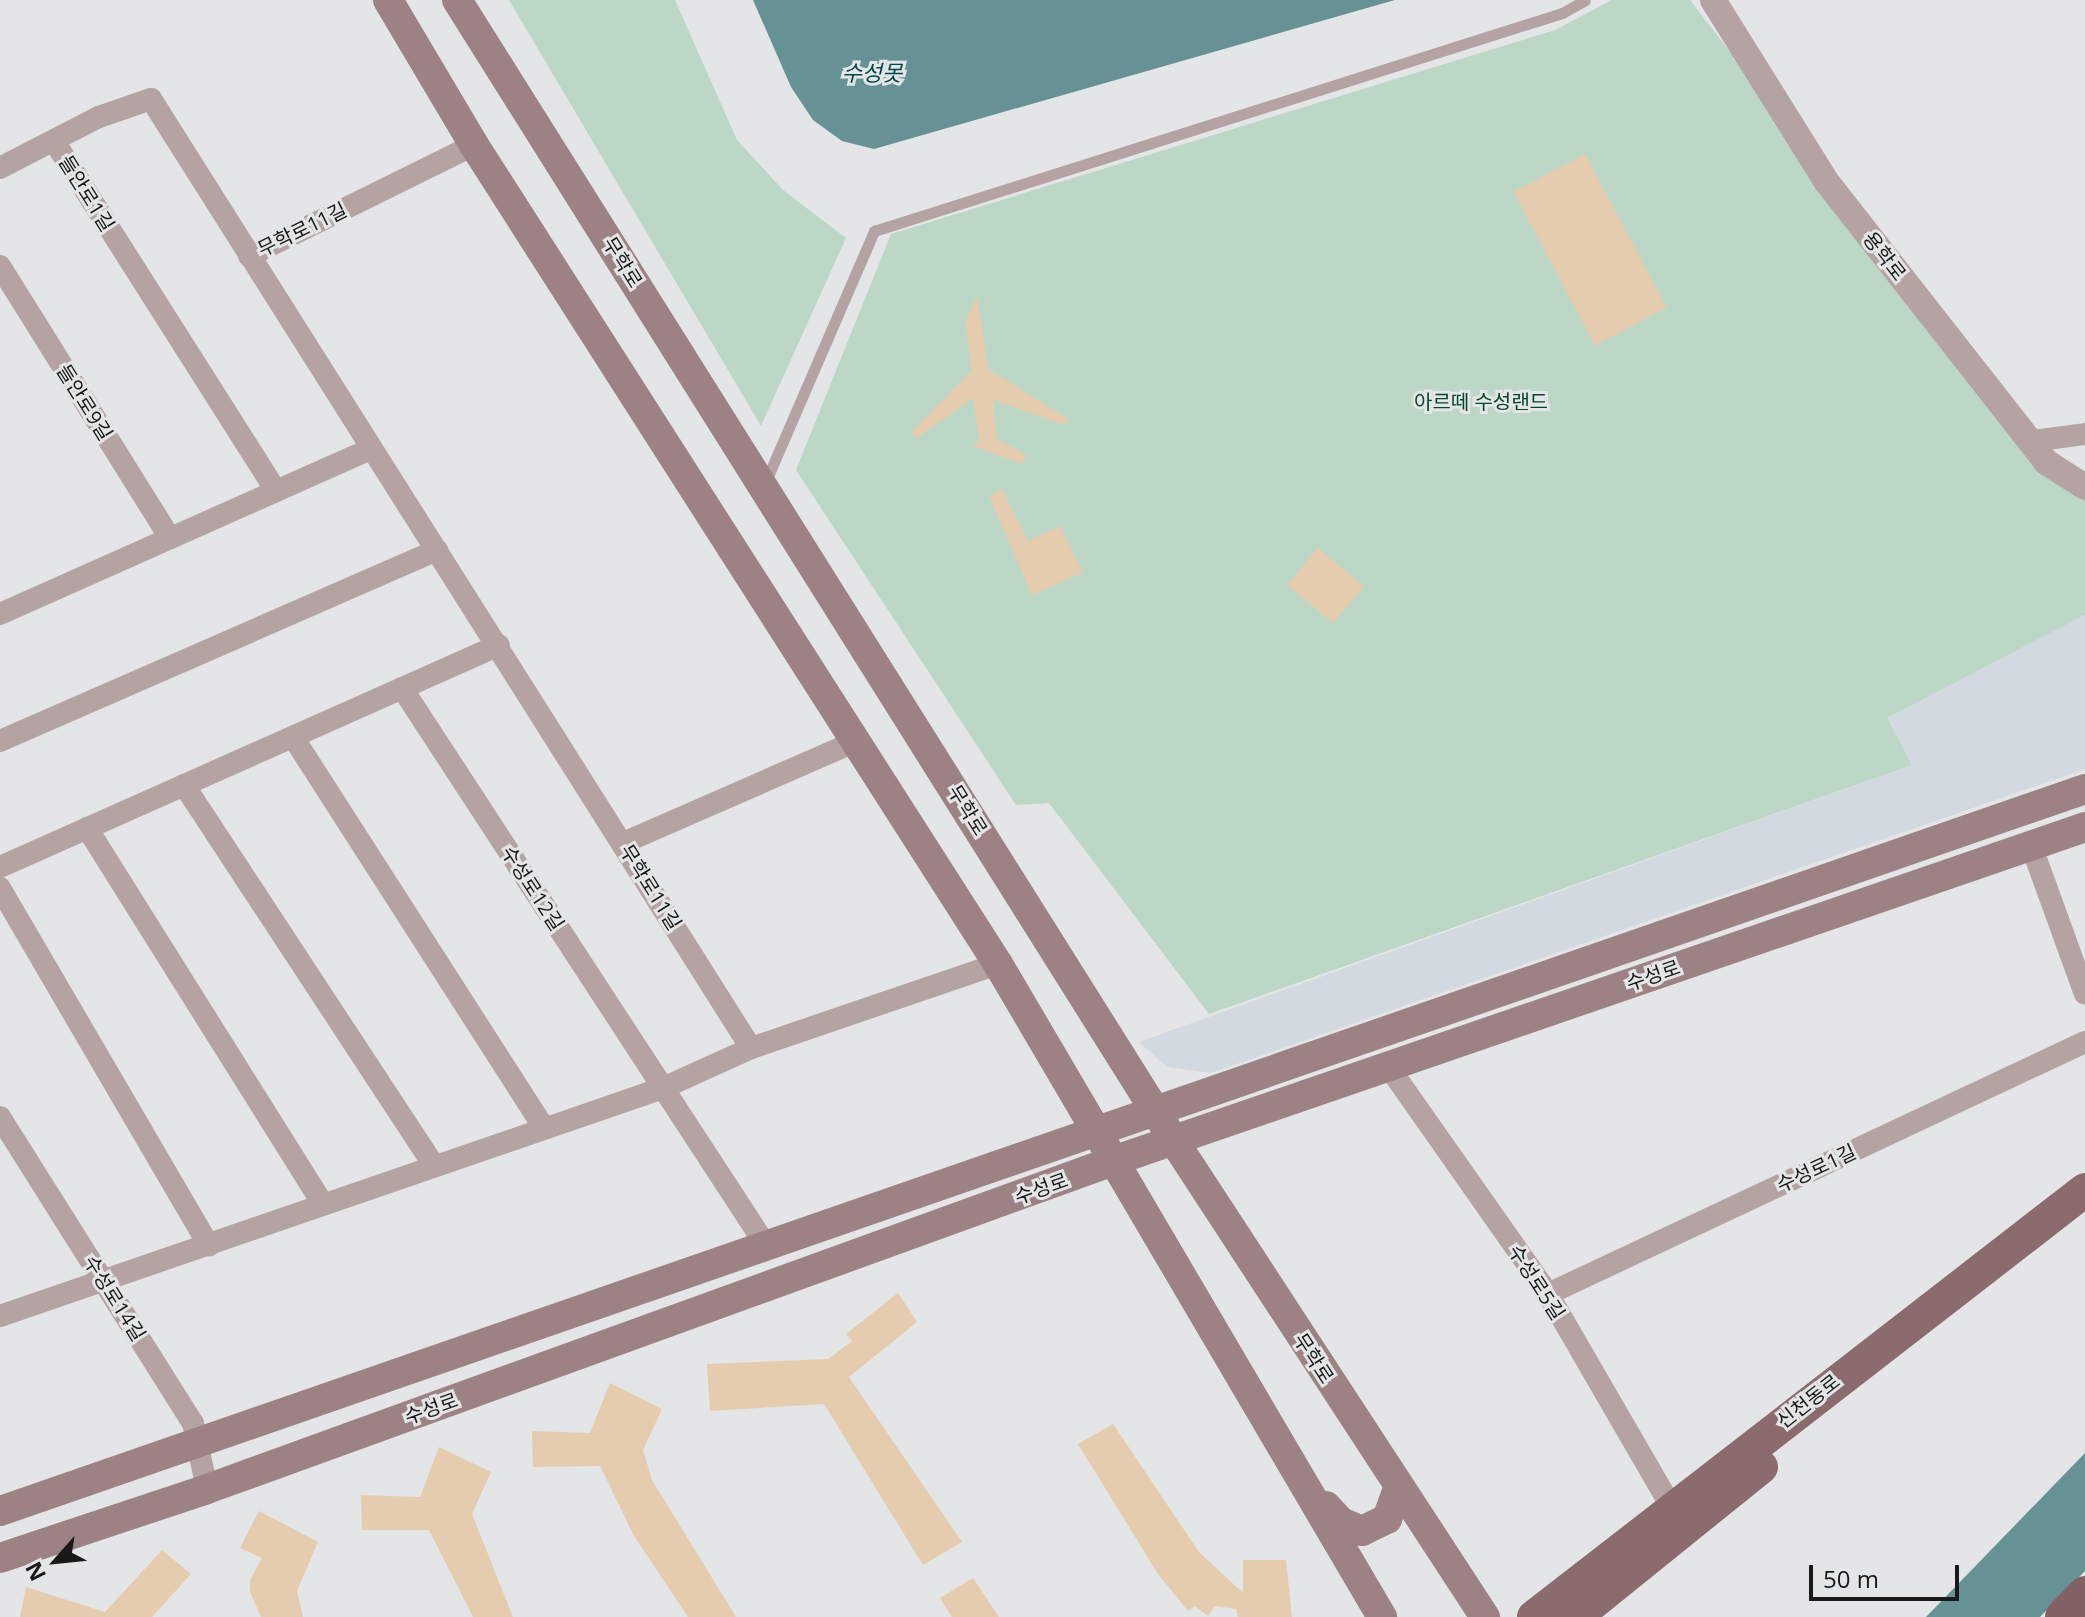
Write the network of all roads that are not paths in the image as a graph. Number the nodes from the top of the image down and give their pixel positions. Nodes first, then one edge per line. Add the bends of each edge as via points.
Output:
1 (388, 0) edge
2 (457, 0) edge
3 (1585, 0) edge
4 (1713, 0) edge
5 (54, 141) junction
6 (474, 145) junction
7 (0, 168) edge
8 (249, 256) junction
9 (0, 266) edge
10 (2085, 434) edge
11 (2032, 441) junction
12 (370, 449) junction
13 (764, 486) junction
14 (2085, 487) edge
15 (276, 491) junction
16 (170, 538) junction
17 (437, 550) junction
18 (0, 614) edge
19 (499, 645) junction
20 (402, 688) junction
21 (293, 737) junction
22 (0, 741) edge
23 (856, 741) junction
24 (184, 785) junction
25 (2085, 789) edge
26 (2085, 827) edge
27 (87, 828) junction
28 (623, 843) junction
29 (2031, 845) junction
30 (0, 867) edge
31 (0, 888) edge
32 (998, 964) junction
33 (2085, 994) edge
34 (2085, 1042) edge
35 (751, 1048) junction
36 (1388, 1066) junction
37 (663, 1088) junction
38 (1157, 1111) junction
39 (0, 1117) edge
40 (544, 1128) junction
41 (1096, 1131) junction
42 (1174, 1141) junction
43 (1113, 1161) junction
44 (434, 1166) junction
45 (2085, 1190) edge
46 (323, 1204) junction
47 (2085, 1218) edge
48 (765, 1244) junction
49 (209, 1245) junction
50 (103, 1279) junction
51 (1548, 1294) junction
52 (0, 1316) edge
53 (198, 1444) junction
54 (1398, 1488) junction
55 (207, 1489) junction
56 (1311, 1490) junction
57 (1672, 1508) junction
58 (0, 1511) edge
59 (0, 1558) edge
60 (2085, 1594) edge
61 (1382, 1617) edge
62 (1485, 1617) edge
63 (1534, 1617) edge
64 (1575, 1617) edge
65 (2063, 1617) edge

1 - 6 main road
2 - 13 main road, 무학로
3 - 13 lane via 1562,13 874,231
4 - 11 street, 용학로 via 1826,181
5 - 7 street
5 - 8 street, 들안로1길 via 99,117 151,99
5 - 15 street, 들안로1길
6 - 8 street, 무학로11길
6 - 23 main road
8 - 12 street, 무학로11길
9 - 16 street, 들안로9길
10 - 11 street
11 - 14 street, 용학로 via 2046,462
12 - 15 street
12 - 17 street, 무학로11길
13 - 38 main road, 무학로
15 - 16 street
16 - 18 street
17 - 19 street, 무학로11길
17 - 22 street
19 - 20 street
19 - 28 street, 무학로11길
20 - 21 street
20 - 37 street, 수성로12길
21 - 24 street
21 - 40 street
23 - 28 street
23 - 32 main road
24 - 27 street
24 - 44 street
25 - 38 main road, 수성로
26 - 29 main road, 수성로
27 - 30 street
27 - 46 street
28 - 35 street, 무학로11길
29 - 33 street
29 - 36 main road, 수성로
31 - 49 street
32 - 35 street
32 - 41 main road
34 - 51 street, 수성로1길
35 - 37 street
36 - 42 main road, 수성로
36 - 51 street, 수성로5길
37 - 40 street
37 - 48 street, 수성로12길
38 - 41 main road, 수성로
38 - 42 main road, 무학로
39 - 50 street, 수성로14길
40 - 44 street
41 - 43 main road
41 - 48 main road, 수성로
42 - 43 main road, 수성로
42 - 54 main road, 무학로
43 - 55 main road, 수성로
43 - 56 main road
44 - 46 street
45 - 57 main road, 신천동로
46 - 49 street
47 - 64 main road, 신천동로
48 - 53 main road, 수성로
49 - 50 street
50 - 52 street
50 - 53 street, 수성로14길 via 193,1423
51 - 57 street, 수성로5길
53 - 55 street, 수성로14길
53 - 58 main road, 수성로
54 - 56 main road via 1387,1519 1362,1531 1341,1522
54 - 62 main road, 무학로
55 - 59 main road, 수성로
56 - 61 main road
57 - 63 main road, 신천동로
60 - 65 highway

